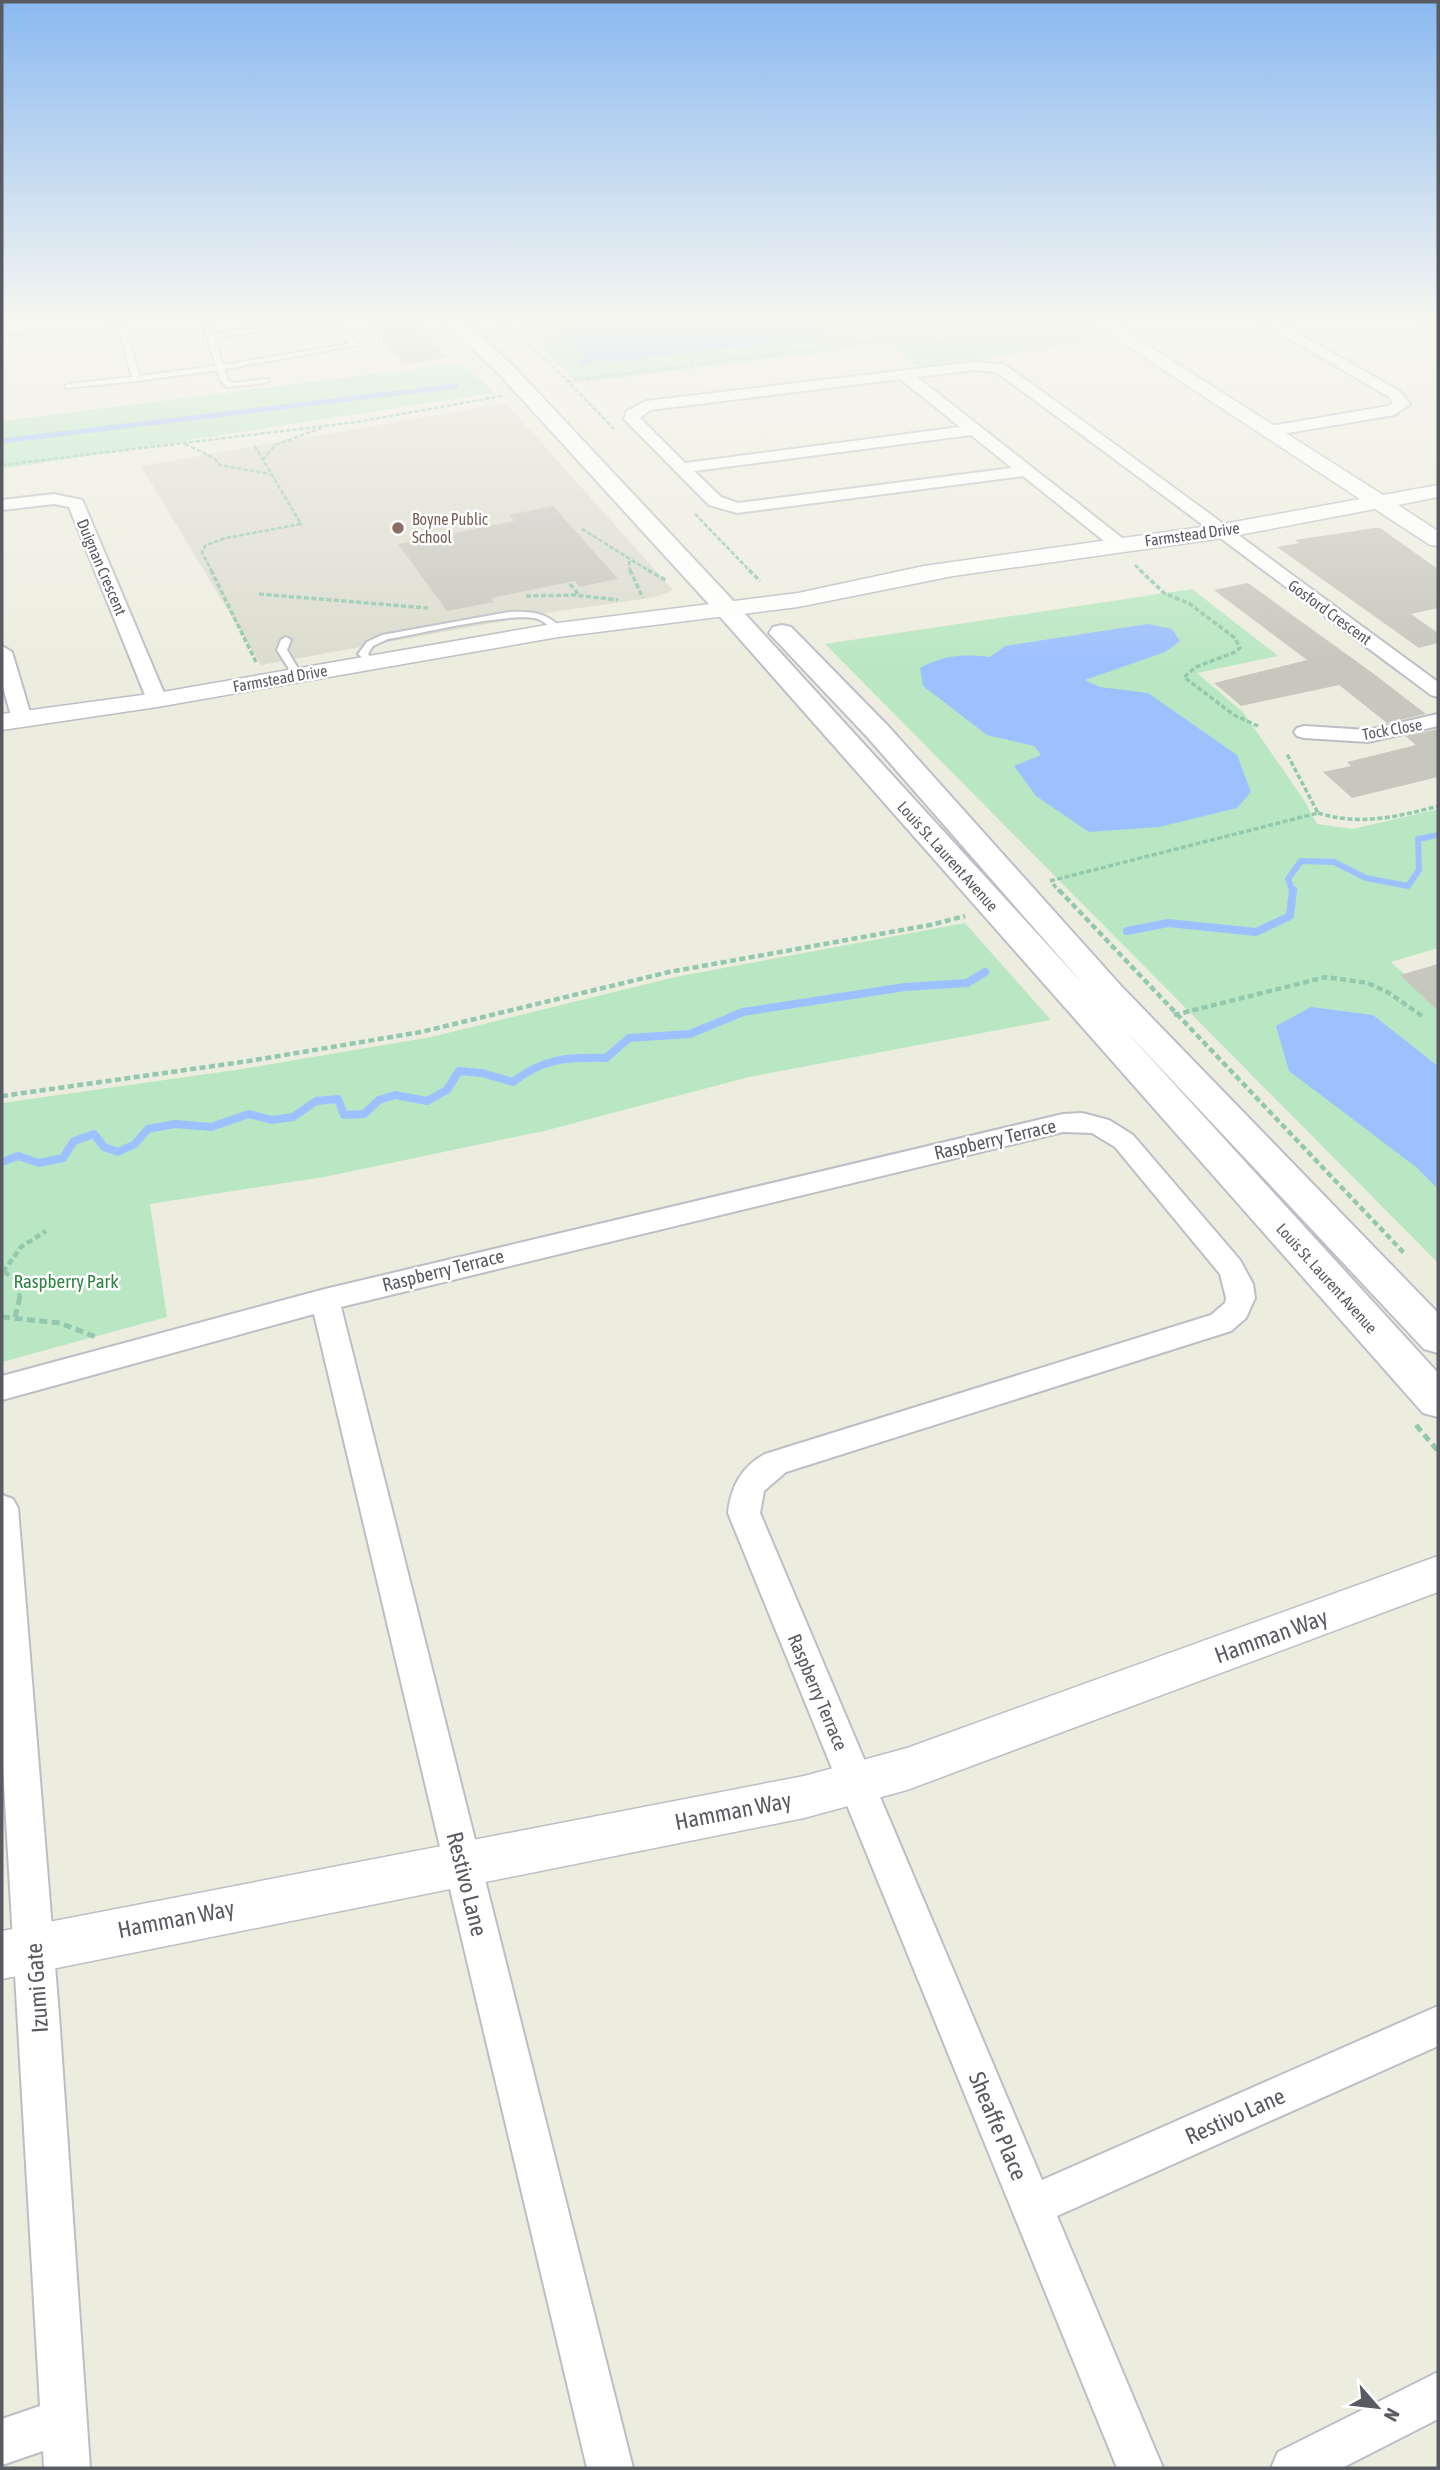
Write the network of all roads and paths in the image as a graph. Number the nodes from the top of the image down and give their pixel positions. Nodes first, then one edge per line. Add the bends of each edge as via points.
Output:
1 (259, 434) edge
2 (305, 434) edge
3 (571, 434) edge
4 (600, 434) edge
5 (648, 434) edge
6 (942, 434) edge
7 (980, 434) edge
8 (1092, 434) edge
9 (1275, 434) edge
10 (253, 443) dead end
11 (184, 444) junction
12 (262, 460) junction
13 (2, 465) edge
14 (682, 468) junction
15 (1026, 471) junction
16 (271, 474) junction
17 (640, 484) dead end
18 (1438, 491) edge
19 (1380, 502) junction
20 (2, 505) edge
21 (582, 528) dead end
22 (1223, 531) junction
23 (1438, 540) edge
24 (1124, 552) junction
25 (629, 561) junction
26 (671, 583) dead end
27 (570, 584) dead end
28 (259, 594) dead end
29 (579, 596) junction
30 (734, 596) junction
31 (638, 603) junction
32 (428, 608) dead end
33 (509, 615) junction
34 (558, 630) junction
35 (286, 640) dead end
36 (2, 652) edge
37 (369, 662) junction
38 (258, 666) dead end
39 (297, 675) junction
40 (1438, 691) edge
41 (157, 700) junction
42 (1438, 720) edge
43 (12, 721) edge
44 (1258, 726) dead end
45 (1304, 732) dead end
46 (1287, 754) dead end
47 (1438, 806) edge
48 (1318, 813) junction
49 (969, 915) dead end
50 (1174, 1015) junction
51 (1424, 1018) dead end
52 (2, 1096) edge
53 (46, 1231) dead end
54 (1410, 1260) dead end
55 (3, 1272) edge
56 (325, 1300) junction
57 (2, 1317) edge
58 (15, 1317) junction
59 (1438, 1338) edge
60 (100, 1339) dead end
61 (2, 1388) edge
62 (1438, 1401) edge
63 (2, 1507) edge
64 (1438, 1574) edge
65 (857, 1784) junction
66 (462, 1864) junction
67 (18, 1952) edge
68 (1438, 2026) edge
69 (1031, 2206) junction
70 (1438, 2395) edge
71 (64, 2421) junction
72 (2, 2442) edge
73 (67, 2468) edge
74 (610, 2468) edge
75 (1140, 2468) edge
76 (1294, 2468) edge

1 - 11 path
2 - 12 path via 275,445
3 - 30 main road, Louis St. Laurent Avenue
4 - 17 main road
5 - 14 street, Gosford Crescent
6 - 14 street
7 - 15 street
8 - 22 street, Gosford Crescent
9 - 19 street
10 - 12 path
11 - 13 path
11 - 16 path via 214,458 220,466
12 - 16 path
14 - 15 street via 715,501 737,508
15 - 24 street
16 - 38 path via 301,523 226,538 206,545 202,552
18 - 19 street, Farmstead Drive
19 - 22 street, Farmstead Drive
19 - 23 street
20 - 41 street, Duignan Crescent via 54,499 76,504
21 - 25 path via 621,551
22 - 24 street, Farmstead Drive
22 - 40 street, Gosford Crescent
24 - 30 street, Farmstead Drive via 945,570 799,600
24 - 44 path via 1164,593 1190,604 1235,638 1240,648 1235,652 1196,667 1184,677 1234,715
25 - 26 path
25 - 31 path
27 - 29 path
28 - 32 path
29 - 31 path
29 - 33 path via 517,598
30 - 31 street, Farmstead Drive
30 - 34 street, Farmstead Drive
30 - 59 main road, Louis St. Laurent Avenue via 879,733 1110,994
30 - 62 main road, Louis St. Laurent Avenue
31 - 34 street, Farmstead Drive
33 - 34 lane via 545,618
33 - 37 lane via 385,637 366,648 363,654
34 - 37 street, Farmstead Drive
35 - 39 lane via 282,650
36 - 43 street
37 - 39 street, Farmstead Drive
39 - 41 street, Farmstead Drive
41 - 43 street, Farmstead Drive
42 - 45 street, Tock Close via 1368,736
46 - 48 path
47 - 48 path via 1359,822
48 - 50 path via 1049,881
49 - 52 path via 669,972 421,1032
50 - 51 path via 1325,977 1372,983
50 - 54 path
53 - 55 path via 27,1241
55 - 58 path via 12,1274 21,1285
56 - 61 street, Raspberry Terrace
56 - 65 street, Raspberry Terrace via 1063,1123 1100,1126 1124,1140 1235,1275 1242,1299 1235,1313 1221,1323 776,1463 758,1473 749,1485 744,1513
56 - 66 street, Restivo Lane
57 - 58 path
58 - 60 path via 60,1323
63 - 67 street, Izumi Gate
64 - 65 street, Hamman Way
65 - 66 street, Hamman Way
65 - 69 street, Sheaffe Place
66 - 67 street, Hamman Way
66 - 74 street, Restivo Lane
67 - 71 street, Izumi Gate
68 - 69 street, Restivo Lane
69 - 75 street, Sheaffe Place
70 - 76 street
71 - 72 street
71 - 73 street, Izumi Gate

